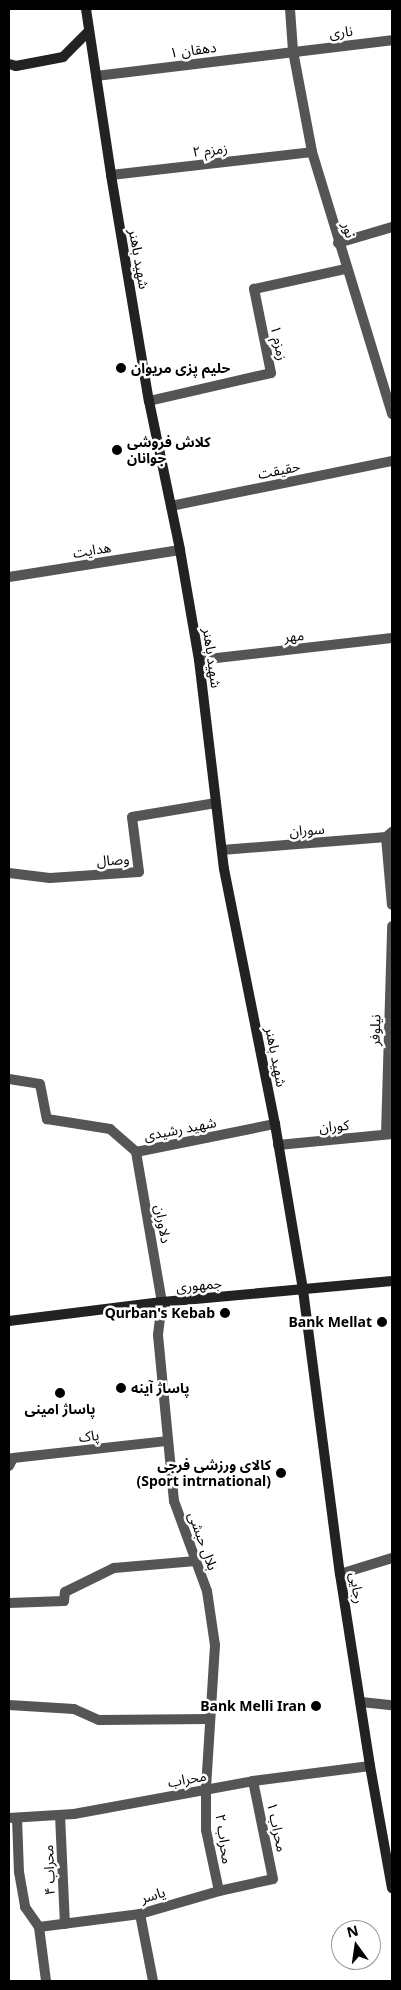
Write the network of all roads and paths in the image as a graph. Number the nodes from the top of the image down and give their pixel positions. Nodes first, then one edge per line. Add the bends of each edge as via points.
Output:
1 (86, 9) edge
2 (290, 9) edge
3 (89, 31) junction
4 (392, 40) edge
5 (293, 51) junction
6 (9, 64) edge
7 (96, 76) junction
8 (312, 152) junction
9 (110, 175) junction
10 (392, 227) edge
11 (338, 243) junction
12 (346, 269) junction
13 (149, 401) junction
14 (392, 410) edge
15 (392, 461) edge
16 (171, 506) junction
17 (180, 550) junction
18 (9, 576) edge
19 (392, 638) edge
20 (199, 660) junction
21 (216, 803) junction
22 (389, 835) edge
23 (222, 850) junction
24 (9, 873) edge
25 (392, 905) edge
26 (392, 926) edge
27 (9, 1079) edge
28 (275, 1124) junction
29 (389, 1134) edge
30 (278, 1145) junction
31 (136, 1152) junction
32 (392, 1282) edge
33 (302, 1290) junction
34 (162, 1302) junction
35 (9, 1321) edge
36 (168, 1441) junction
37 (11, 1462) edge
38 (392, 1558) edge
39 (196, 1561) junction
40 (340, 1574) junction
41 (9, 1603) edge
42 (361, 1702) junction
43 (9, 1705) edge
44 (392, 1705) edge
45 (210, 1719) junction
46 (370, 1766) junction
47 (253, 1781) junction
48 (206, 1790) junction
49 (60, 1815) junction
50 (13, 1818) edge
51 (19, 1872) junction
52 (9, 1878) edge
53 (273, 1879) joint
54 (392, 1888) edge
55 (219, 1891) junction
56 (140, 1914) junction
57 (65, 1924) junction
58 (39, 1927) junction
59 (46, 1981) edge
60 (153, 1981) edge

1 - 3 street, شهید باهنر
2 - 5 street, نور
3 - 6 street via 63,57 16,66
3 - 7 street, شهید باهنر
4 - 5 street, ناری
5 - 7 street, دهقان ۱
5 - 8 street, نور
7 - 9 street, شهید باهنر
8 - 9 street, زمزم ۲
8 - 11 street, نور
9 - 13 street, شهید باهنر
10 - 11 street
11 - 12 street, نور
12 - 13 street, زمزم ۱ via 254,289 271,373
12 - 14 street, نور
13 - 16 street, شهید باهنر
15 - 16 street, حقیقت
16 - 17 street, شهید باهنر
17 - 18 street, هدایت
17 - 20 street, شهید باهنر
19 - 20 street, مهر
20 - 21 street, شهید باهنر
21 - 23 street, شهید باهنر
21 - 24 street, وصال via 132,817 139,872 50,878
22 - 23 street, سوران
22 - 25 street
23 - 28 street, شهید باهنر
26 - 29 street, نیلوفر
27 - 31 street, شهید رشیدی via 40,1084 47,1119 110,1129
28 - 30 street, شهید باهنر
28 - 31 street, شهید رشیدی
29 - 30 street, کوران
30 - 33 street, شهید باهنر
31 - 34 street, دلاوران
32 - 33 street, جمهوری
33 - 34 street, جمهوری
33 - 40 street, رجایی
34 - 35 street, جمهوری
34 - 36 street, بلال حبشی via 158,1335
36 - 37 street, پاک
36 - 39 street, بلال حبشی via 174,1501
38 - 40 street
39 - 41 street via 114,1568 65,1592 64,1601
39 - 45 street, بلال حبشی via 207,1591 215,1645
40 - 42 street, رجایی
42 - 44 street
42 - 46 street, رجایی
43 - 45 street via 74,1709 99,1720
45 - 48 street, بلال حبشی
46 - 47 street, محراب
46 - 54 street, رجایی
47 - 48 street, محراب
47 - 53 street, محراب ۱
48 - 49 street, محراب
48 - 55 street, محراب ۲ via 206,1830
49 - 50 street, محراب
49 - 57 street, محراب ۴
50 - 51 street
51 - 52 street
51 - 58 street via 25,1907
53 - 55 street, یاسر
55 - 56 street, یاسر
56 - 57 street, یاسر
56 - 60 street
57 - 58 street, یاسر
58 - 59 street

